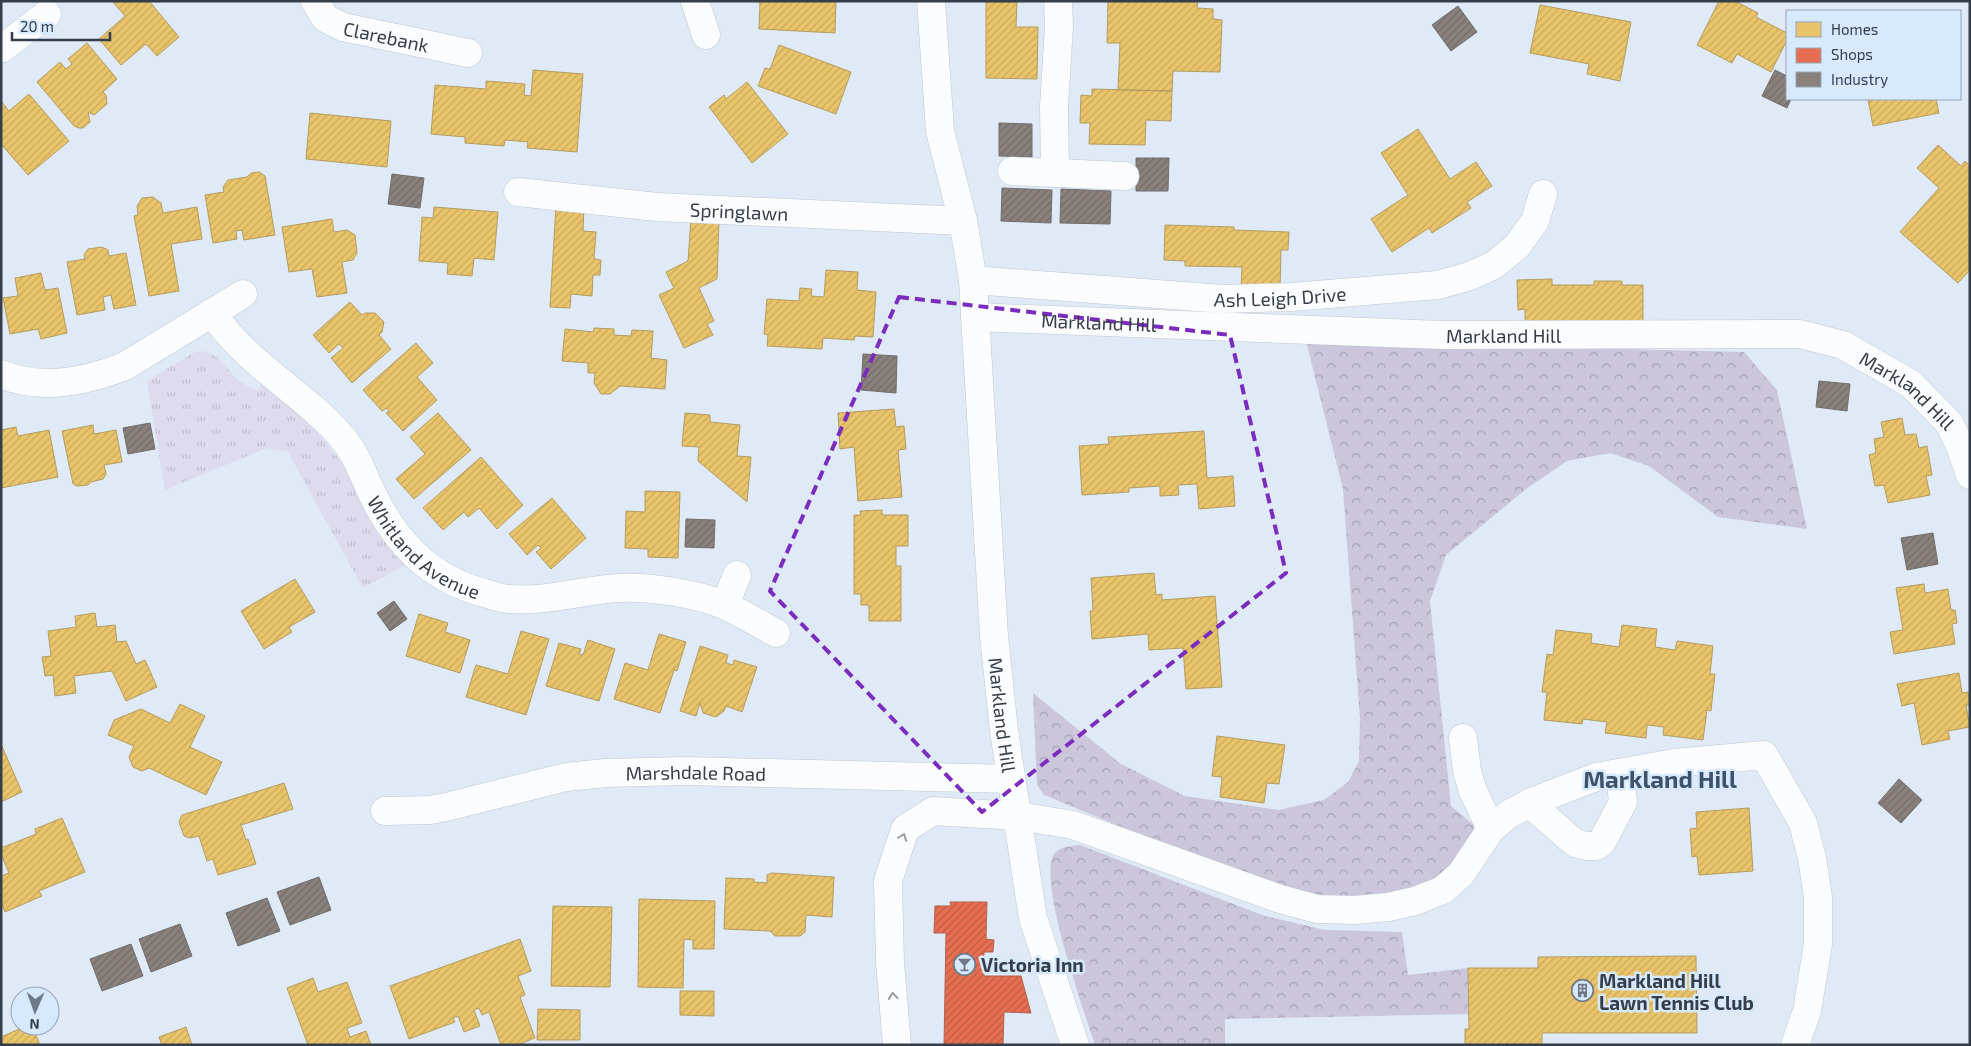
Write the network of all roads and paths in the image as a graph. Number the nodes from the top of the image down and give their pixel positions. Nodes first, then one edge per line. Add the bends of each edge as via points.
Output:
1 (315, 1) edge
2 (695, 1) edge
3 (931, 1) edge
4 (1058, 1) edge
5 (47, 14) dead end
6 (706, 35) dead end
7 (4, 44) edge
8 (468, 53) dead end
9 (1012, 171) dead end
10 (1055, 172) junction
11 (1125, 176) dead end
12 (518, 192) dead end
13 (1543, 194) dead end
14 (963, 221) junction
15 (973, 280) junction
16 (243, 294) dead end
17 (212, 313) junction
18 (975, 317) junction
19 (1, 374) edge
20 (1970, 475) edge
21 (737, 575) dead end
22 (725, 605) junction
23 (776, 633) dead end
24 (1463, 738) dead end
25 (1620, 773) junction
26 (1011, 779) junction
27 (1529, 803) junction
28 (385, 811) dead end
29 (1018, 816) junction
30 (1491, 829) junction
31 (897, 1045) edge
32 (1075, 1045) edge
33 (1795, 1045) edge

1 - 8 street, Clarebank via 325,18 343,27
2 - 6 street
3 - 14 street, Markland Hill via 940,131
4 - 10 street
5 - 7 street
9 - 10 street
10 - 11 street
12 - 14 street, Springlawn via 657,207
13 - 15 street, Ash Leigh Drive via 1536,221 1516,246 1494,265 1438,285 1223,299
14 - 15 street, Markland Hill
15 - 18 street, Markland Hill
16 - 17 street
17 - 19 street via 125,366 104,374 55,383
17 - 22 street, Whitland Avenue via 243,350 342,437 378,505 403,543 441,576 472,590 510,599 545,598 619,588 657,590
18 - 20 street, Markland Hill via 1442,335 1800,334 1843,345 1911,384 1950,424
18 - 26 street, Markland Hill via 994,636
21 - 22 street
22 - 23 street, Whitland Avenue
24 - 30 street via 1473,791
25 - 27 street via 1596,777
25 - 27 street via 1623,802 1602,842 1596,846 1575,843
25 - 33 street via 1674,763 1764,755 1803,823 1818,898 1818,944 1807,1011
26 - 28 street, Marshdale Road via 696,771 606,773 566,777 430,810
26 - 29 street, Markland Hill
27 - 30 street
29 - 30 street via 1073,825 1280,899 1317,909 1388,907 1443,890 1461,874
31 -> 29 street via 888,881 906,829 933,811
29 - 32 street, Markland Hill via 1033,918

